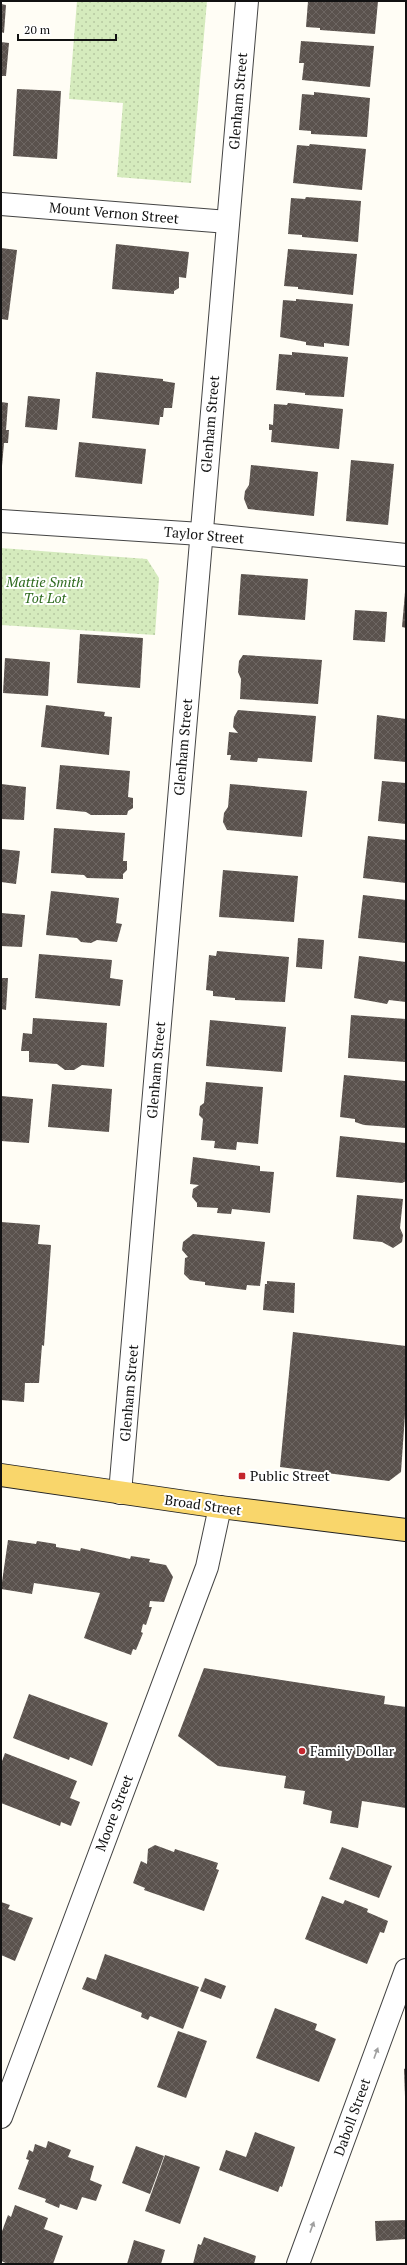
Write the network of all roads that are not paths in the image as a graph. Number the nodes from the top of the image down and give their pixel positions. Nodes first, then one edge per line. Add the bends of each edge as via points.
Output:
1 (247, 1) edge
2 (1, 204) edge
3 (228, 222) junction
4 (1, 521) edge
5 (201, 534) junction
6 (406, 555) edge
7 (1, 1475) edge
8 (120, 1493) junction
9 (220, 1507) junction
10 (406, 1530) edge
11 (406, 1970) edge
12 (1, 2117) edge
13 (298, 2264) edge

1 - 3 street, Glenham Street
2 - 3 street, Mount Vernon Street
3 - 5 street, Glenham Street
4 - 5 street, Taylor Street
5 - 6 street, Taylor Street
5 - 8 street, Glenham Street
7 - 8 main road, Broad Street
8 - 9 main road, Broad Street
9 - 10 main road, Broad Street
9 - 12 street, Moore Street via 207,1568
13 -> 11 street, Daboll Street

